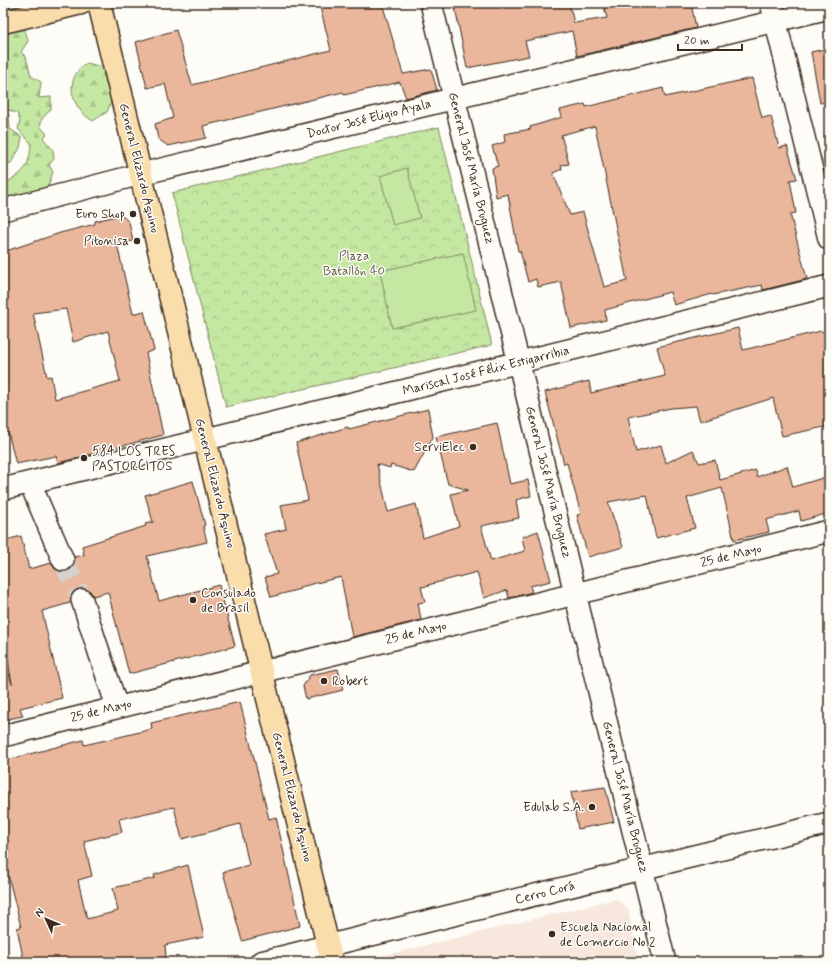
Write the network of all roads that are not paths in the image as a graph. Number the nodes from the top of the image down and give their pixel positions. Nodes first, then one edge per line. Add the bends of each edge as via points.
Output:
1 (81, 3) edge
2 (99, 3) edge
3 (431, 3) edge
4 (829, 8) edge
5 (773, 12) edge
6 (3, 22) edge
7 (454, 98) junction
8 (141, 174) junction
9 (3, 210) edge
10 (829, 239) edge
11 (829, 286) edge
12 (519, 363) junction
13 (205, 440) junction
14 (30, 483) junction
15 (3, 489) edge
16 (829, 531) edge
17 (64, 560) tunnel mouth
18 (575, 594) junction
19 (82, 600) tunnel mouth
20 (262, 672) junction
21 (117, 707) junction
22 (3, 736) edge
23 (829, 823) edge
24 (642, 869) junction
25 (330, 954) edge
26 (261, 962) edge
27 (665, 962) edge

1 - 6 main road
2 - 8 main road, General Elizardo Aquino
3 - 7 street, General José María Bruguez
4 - 5 street, Doctor José Eligio Ayala
5 - 7 street, Doctor José Eligio Ayala
5 - 10 street
7 - 8 street, Doctor José Eligio Ayala
7 - 12 street, General José María Bruguez
8 - 9 street, Doctor José Eligio Ayala
8 - 13 main road, General Elizardo Aquino
11 - 12 street, Mariscal José Félix Estigarribia
12 - 13 street, Mariscal José Félix Estigarribia
12 - 18 street, General José María Bruguez
13 - 14 street, Mariscal José Félix Estigarribia
13 - 20 main road, General Elizardo Aquino
14 - 15 street, Mariscal José Félix Estigarribia
14 - 17 street
16 - 18 street, 25 de Mayo
18 - 20 street, 25 de Mayo
18 - 24 street, General José María Bruguez
19 - 21 street
20 - 21 street, 25 de Mayo
20 - 25 main road, General Elizardo Aquino
21 - 22 street, 25 de Mayo
23 - 24 street, Cerro Corá
24 - 25 street, Cerro Corá
24 - 27 street, General José María Bruguez
25 - 26 street, Cerro Corá

